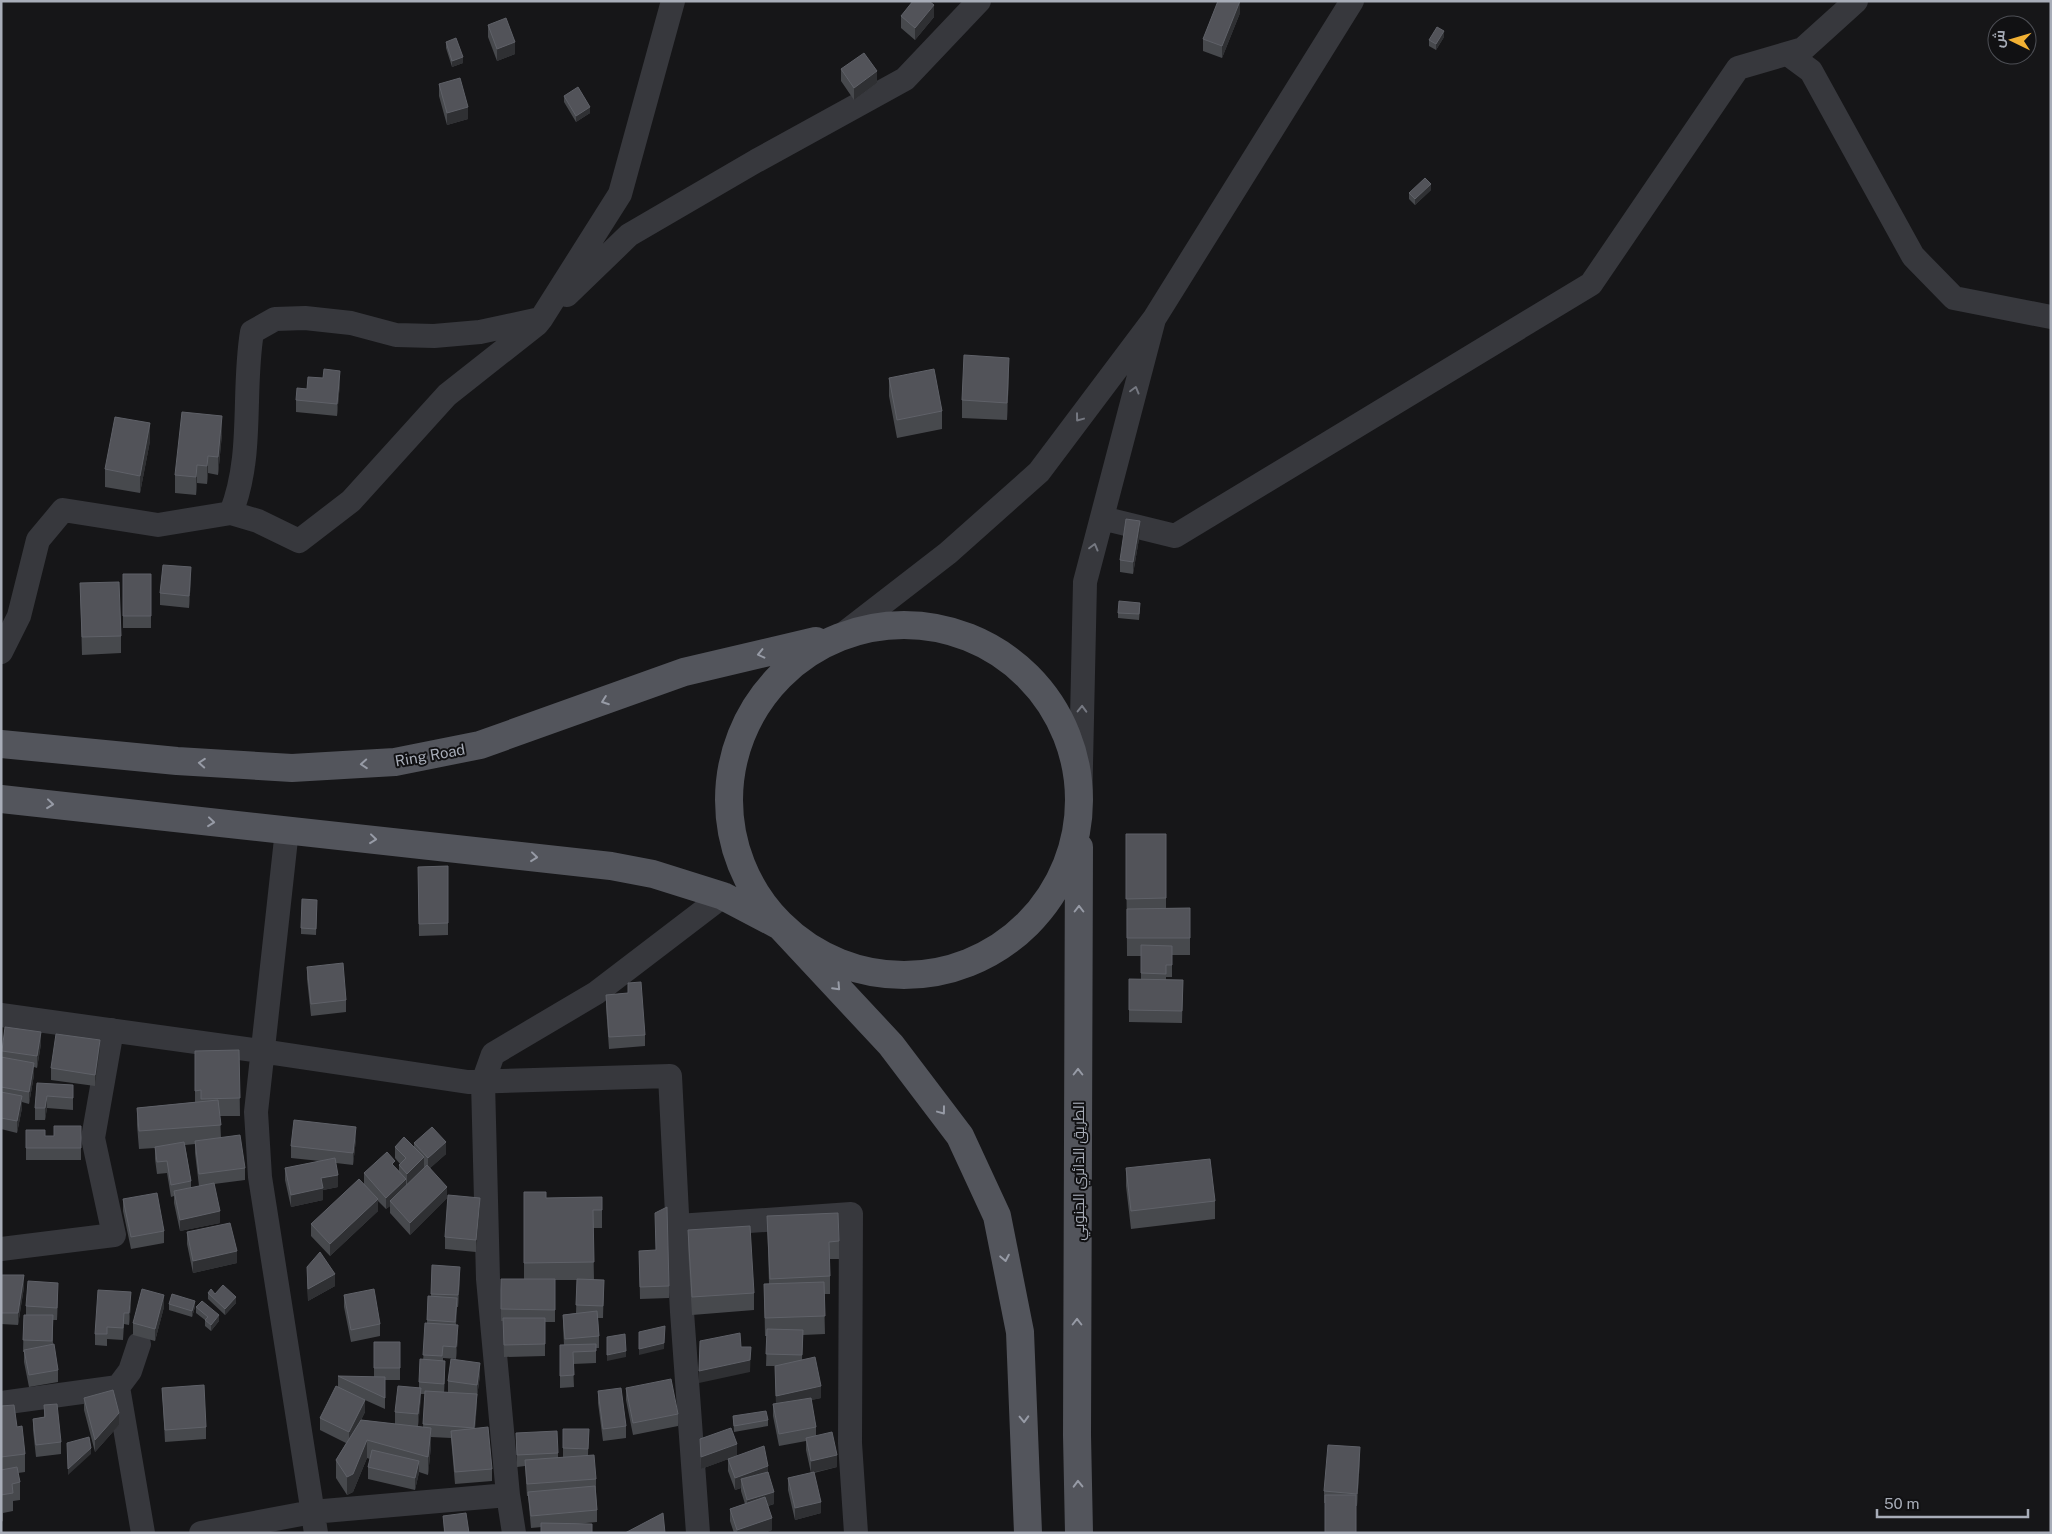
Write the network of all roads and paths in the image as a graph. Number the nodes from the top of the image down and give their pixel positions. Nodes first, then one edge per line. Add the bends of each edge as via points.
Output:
1 (673, 1) edge
2 (979, 1) edge
3 (1352, 1) edge
4 (1856, 1) edge
5 (1788, 54) junction
6 (2051, 317) edge
7 (1154, 319) junction
8 (539, 322) junction
9 (231, 513) junction
10 (1102, 518) junction
11 (842, 635) junction
12 (1, 652) edge
13 (1, 744) edge
14 (1, 799) edge
15 (1080, 810) junction
16 (287, 830) junction
17 (723, 896) junction
18 (780, 926) junction
19 (1, 1014) edge
20 (112, 1030) junction
21 (261, 1050) junction
22 (483, 1082) junction
23 (678, 1226) junction
24 (1, 1249) edge
25 (139, 1344) dead end
26 (118, 1388) junction
27 (1, 1403) edge
28 (508, 1495) junction
29 (314, 1522) edge
30 (142, 1533) edge
31 (201, 1533) edge
32 (514, 1533) edge
33 (698, 1533) edge
34 (856, 1533) edge
35 (1028, 1533) edge
36 (1079, 1533) edge

1 - 8 street via 620,194
2 - 8 street via 904,79 629,235
3 - 7 street
4 - 5 street via 1803,49
5 - 6 street via 1811,71 1913,256 1954,298
5 - 10 street via 1738,68 1591,284 1176,536
10 -> 7 street
7 -> 11 street via 1038,472 948,553
8 - 9 street via 448,395 351,501 299,541 258,521
8 - 9 street via 434,336 396,335 351,323 305,318 275,319 252,332 247,361 241,485
9 - 12 street via 158,525 63,510 38,540 19,616
15 -> 10 street via 1085,582
11 -> 13 main road, Ring Road via 684,672 480,745 395,762 292,768
11 - 15 main road, Ring Road via 899,624 956,631 1008,658 1049,699 1073,752
11 - 18 main road via 792,664 754,709 732,763 730,822 746,878
14 -> 16 main road
15 - 18 main road via 1067,867 1037,916 993,953 939,974 882,976 827,959
36 -> 15 main road, الطريق الدائري الجنوبي
16 -> 17 main road via 611,866 653,874
16 - 21 street
17 - 18 main road
17 - 22 street via 596,993 493,1054
18 -> 35 main road via 891,1045 960,1136 997,1216 1020,1332
19 - 20 street
20 - 21 street
20 - 24 street via 93,1138 114,1235
21 - 22 street
21 - 29 street via 256,1112 260,1177
22 - 23 street via 670,1076
22 - 28 street via 488,1279
23 - 33 street
23 - 34 street via 851,1214 850,1443
25 - 26 street via 130,1371
26 - 27 street
26 - 30 street
28 - 29 street
28 - 32 street
29 - 31 street

